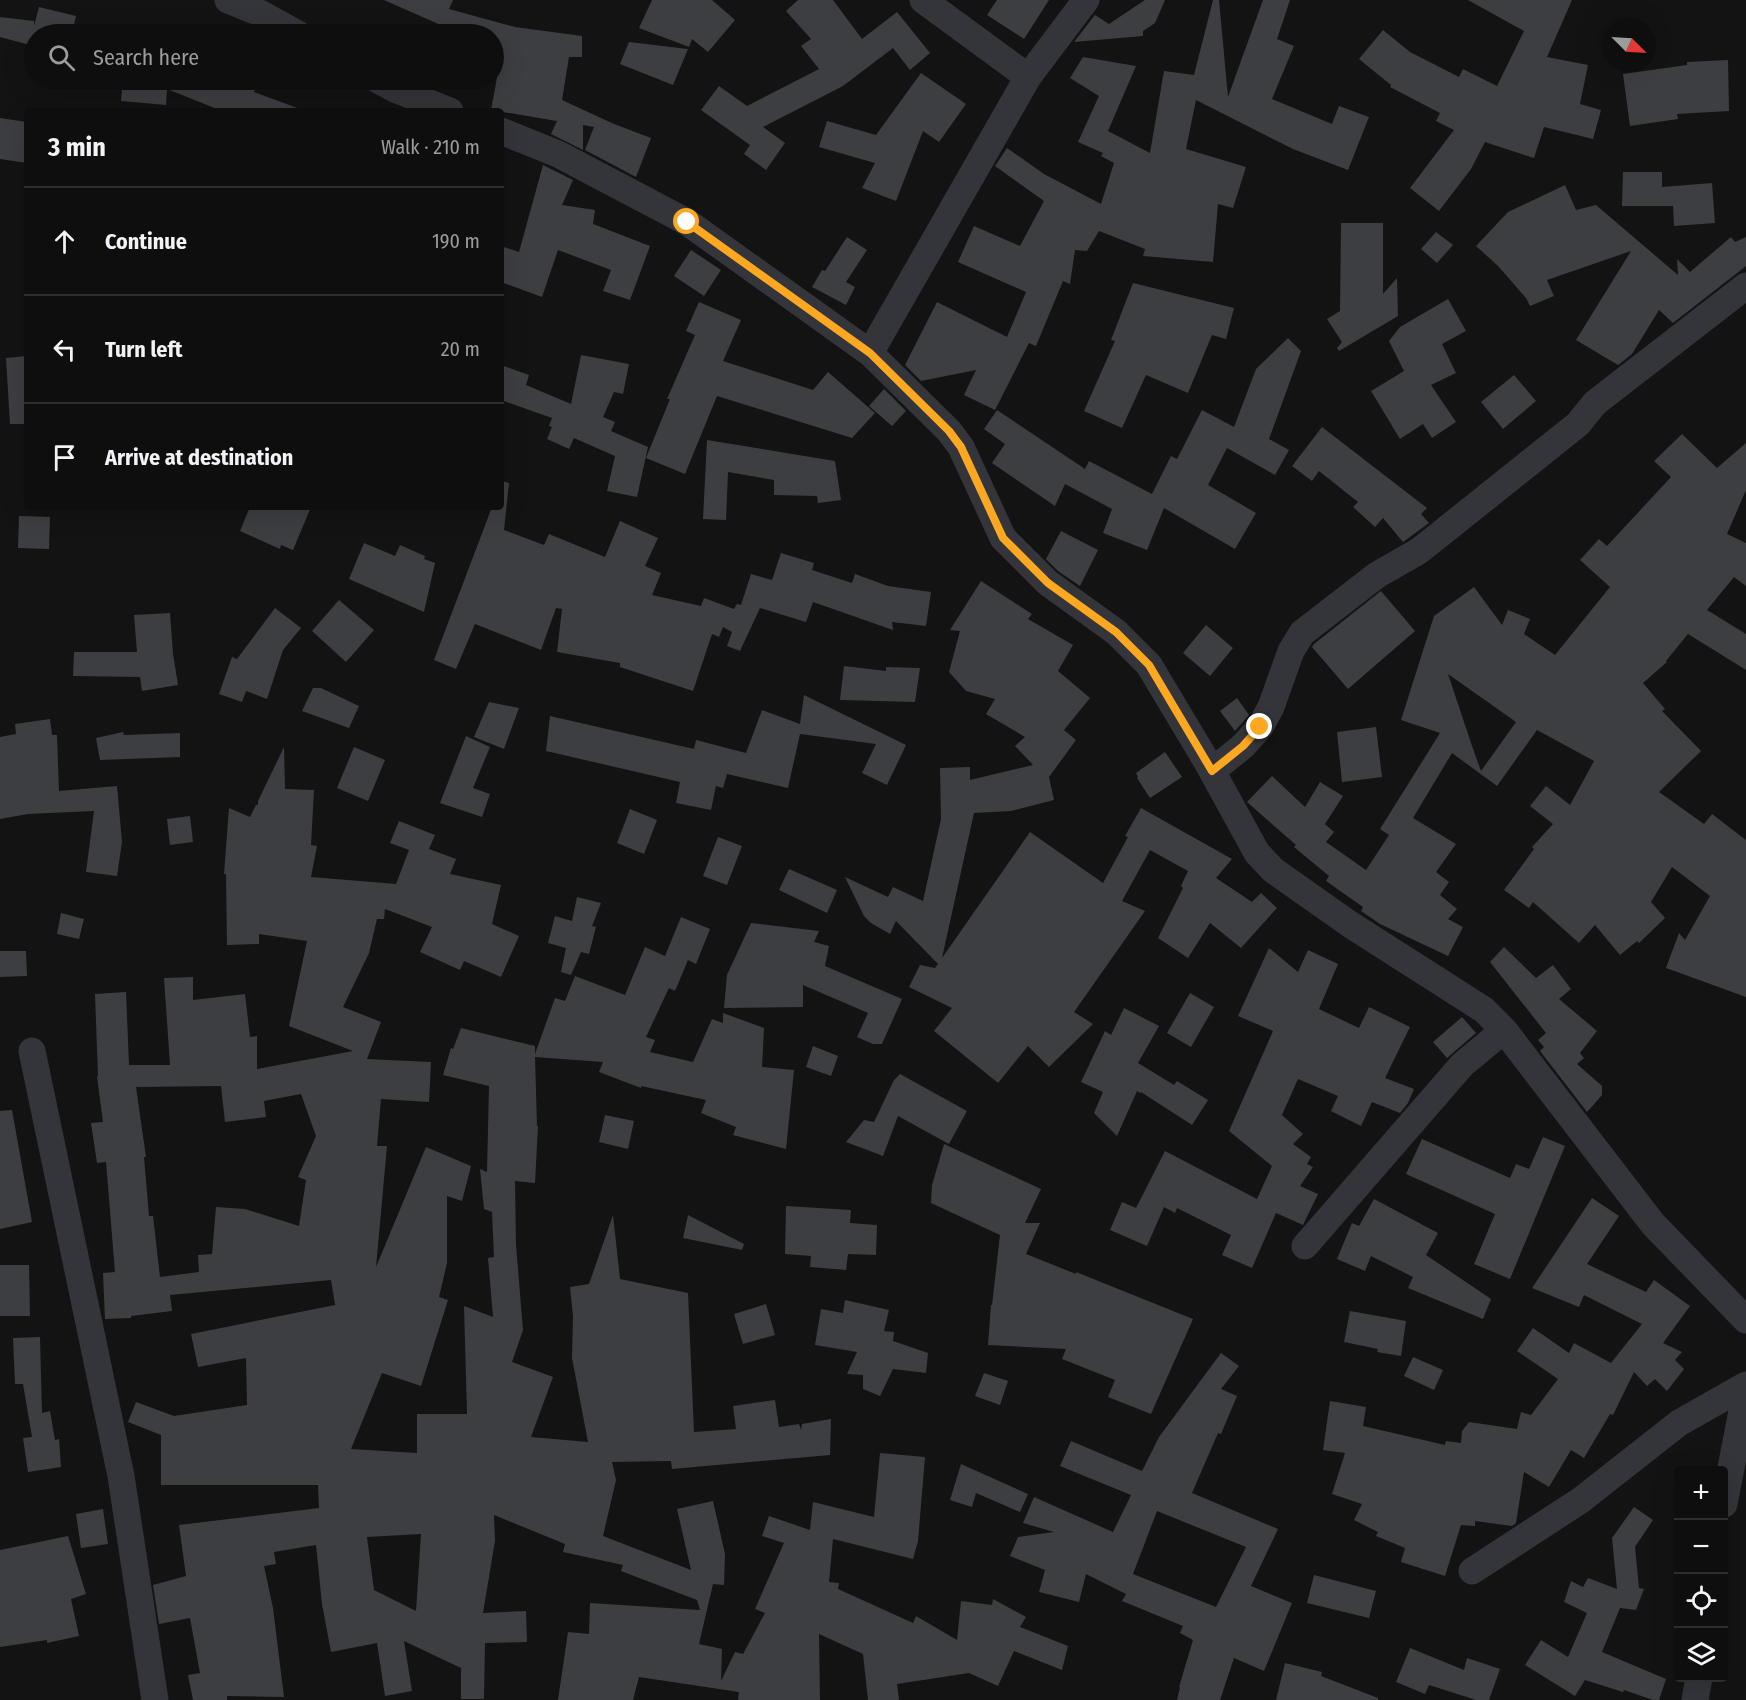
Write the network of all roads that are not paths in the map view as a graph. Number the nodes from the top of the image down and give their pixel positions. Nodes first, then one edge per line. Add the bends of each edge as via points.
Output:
1 (228, 0) edge
2 (923, 0) edge
3 (1086, 0) edge
4 (279, 24) edge
5 (1028, 77) junction
6 (397, 90) edge
7 (442, 108) edge
8 (504, 132) edge
9 (1746, 286) edge
10 (870, 353) junction
11 (1212, 771) junction
12 (1504, 1030) junction
13 (32, 1051) dead end
14 (1305, 1246) dead end
15 (1746, 1320) edge
16 (1746, 1388) edge
17 (1728, 1483) edge
18 (1472, 1571) dead end
19 (1698, 1682) edge
20 (155, 1700) edge
21 (1695, 1700) edge

1 - 4 street
2 - 5 street
3 - 5 street
5 - 10 street
6 - 7 street
8 - 10 street via 558,154 687,222
9 - 11 street via 1595,403 1578,424 1419,551 1377,575 1302,633 1260,727
10 - 11 street via 961,447 1003,538 1048,583 1116,632 1149,665
11 - 12 street via 1257,853 1273,870 1484,1010
12 - 14 street via 1462,1065
12 - 15 street via 1653,1224
13 - 20 street via 120,1476
16 - 17 street
16 - 18 street via 1679,1423 1581,1500
19 - 21 street

